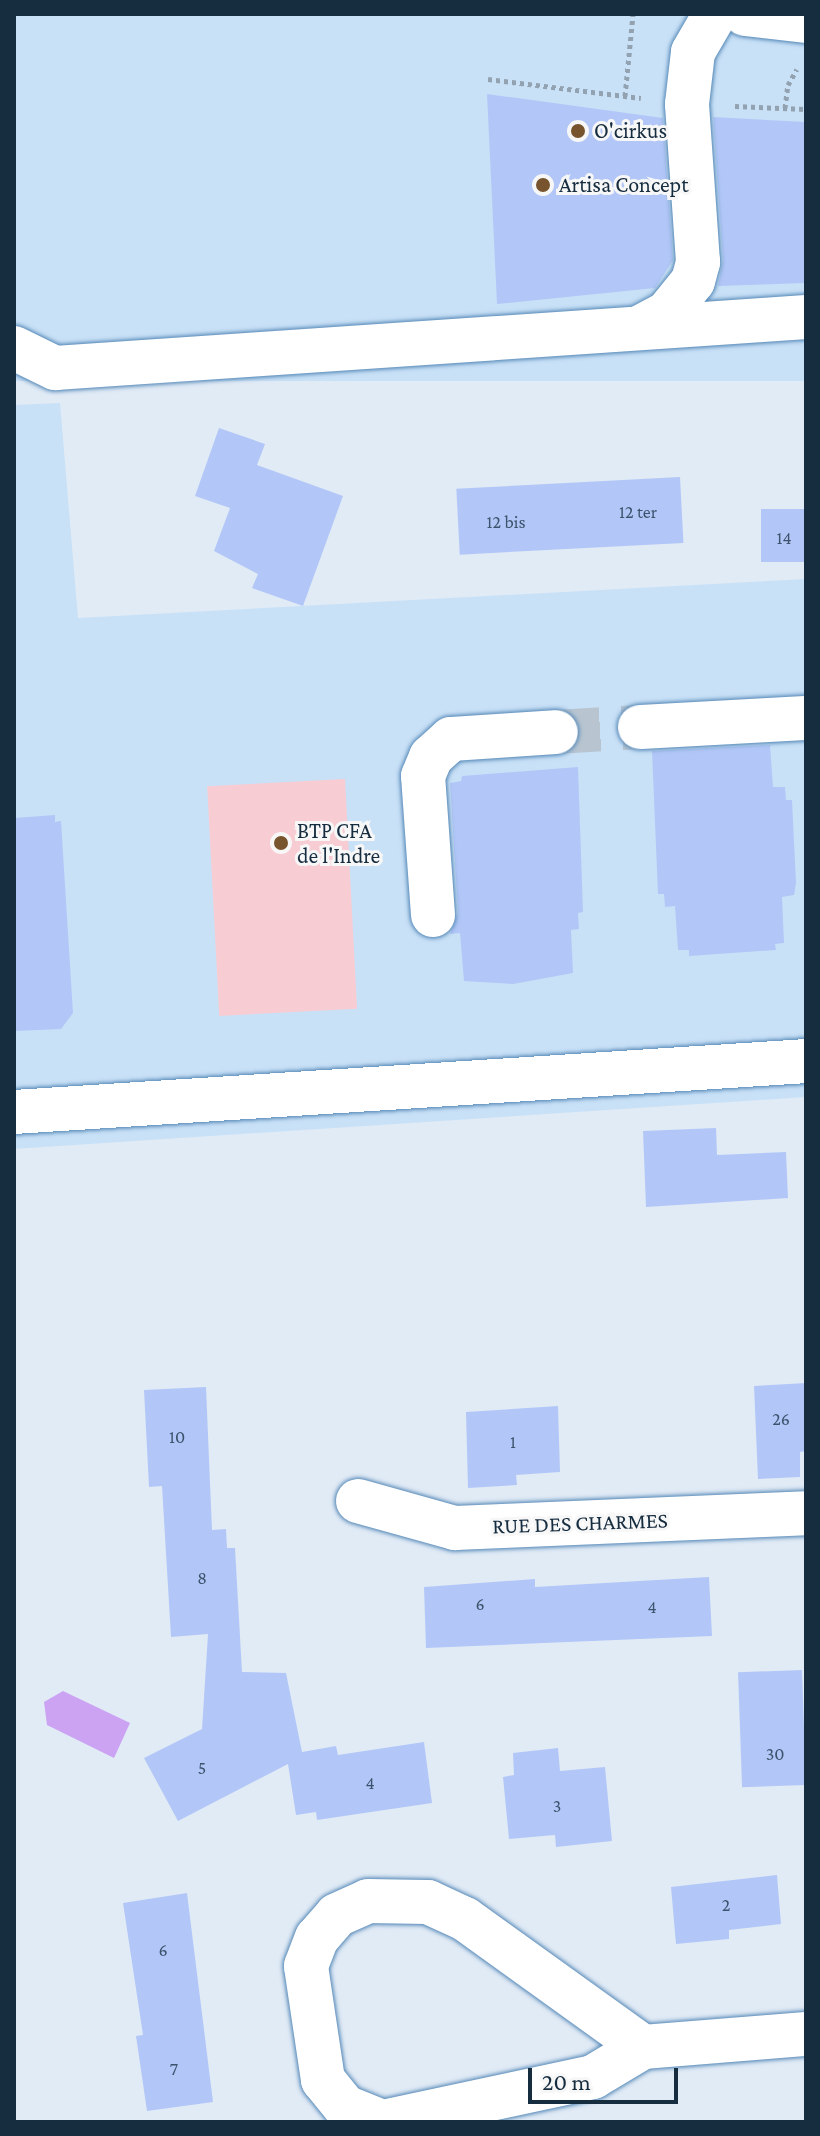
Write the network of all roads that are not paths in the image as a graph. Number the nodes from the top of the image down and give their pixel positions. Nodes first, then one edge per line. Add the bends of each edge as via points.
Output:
1 (715, 14) edge
2 (745, 14) edge
3 (806, 21) edge
4 (806, 317) edge
5 (639, 328) junction
6 (14, 348) edge
7 (806, 718) edge
8 (640, 727) tunnel mouth
9 (556, 732) tunnel mouth
10 (433, 915) dead end
11 (806, 1061) edge
12 (14, 1112) edge
13 (358, 1501) dead end
14 (806, 1513) edge
15 (806, 2034) edge
16 (643, 2047) junction
17 (382, 2122) edge

1 - 5 street via 693,52 687,104 696,271 667,313
2 - 3 street
4 - 5 street
5 - 6 street via 55,368
7 - 8 street
9 - 10 street via 451,739 431,757 423,776
11 - 12 street
13 - 14 street, RUE DES CHARMES via 455,1528
15 - 16 street
16 - 17 street via 593,2077
16 - 17 street via 465,1919 428,1902 368,1901 337,1915 317,1938 306,1966 323,2080 345,2107

